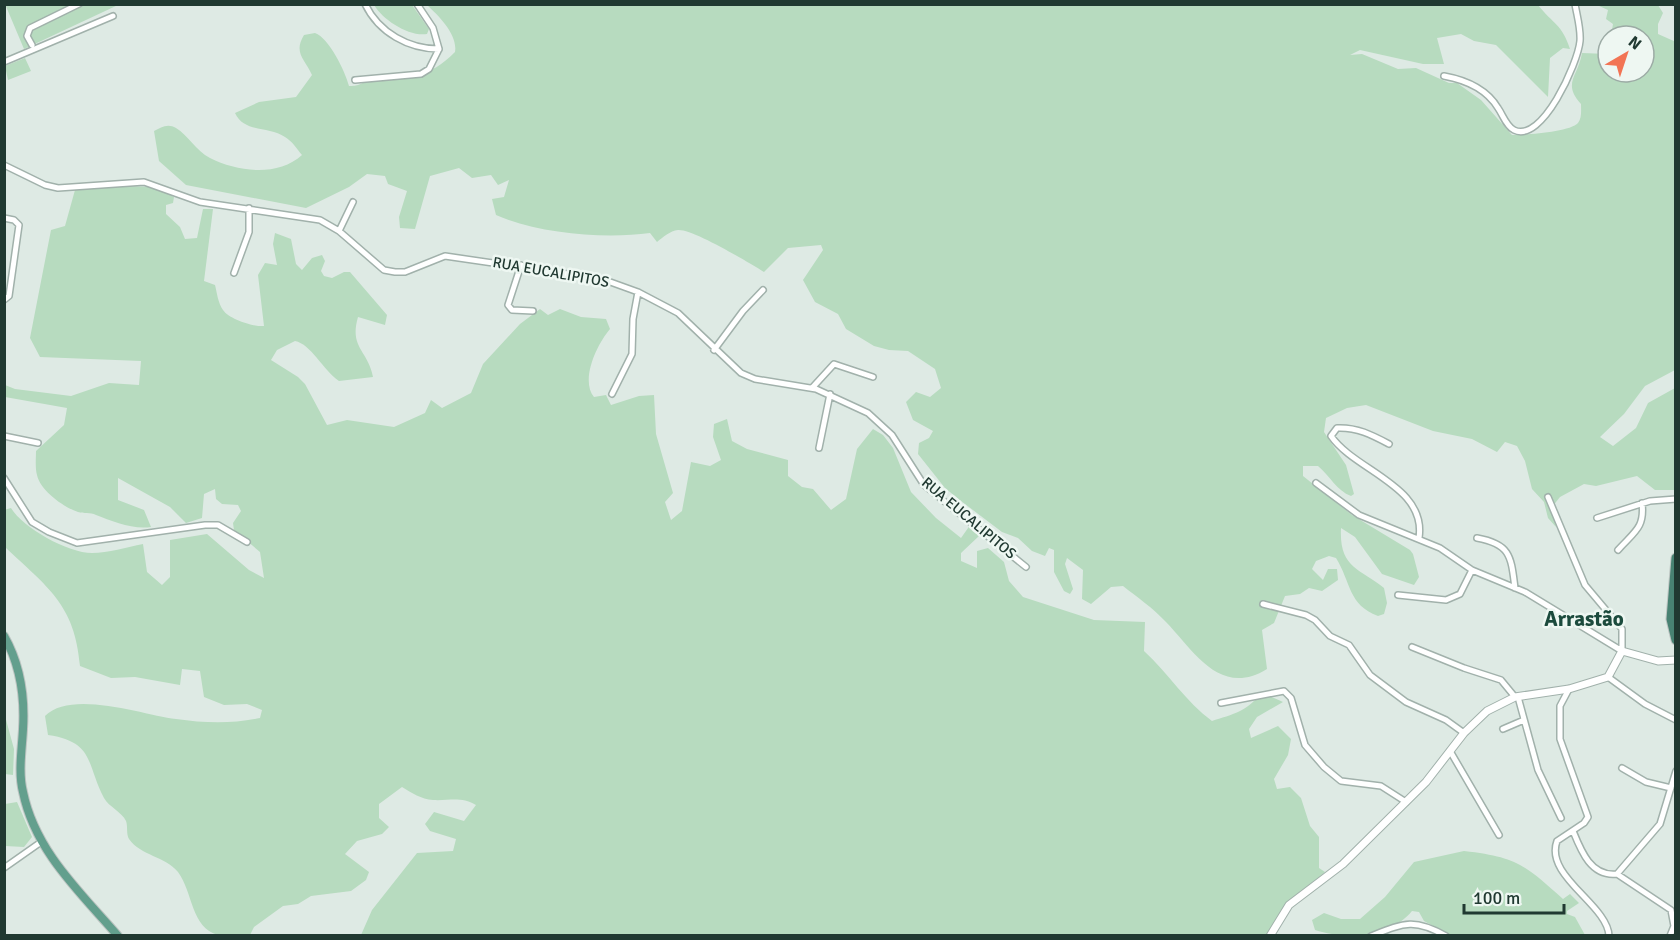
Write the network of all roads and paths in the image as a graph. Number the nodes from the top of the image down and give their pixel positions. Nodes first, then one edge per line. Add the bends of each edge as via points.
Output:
1 (79, 4) edge
2 (365, 4) edge
3 (417, 4) edge
4 (1575, 4) edge
5 (113, 16) dead end
6 (32, 45) dead end
7 (440, 49) junction
8 (4, 62) edge
9 (1444, 76) dead end
10 (355, 80) dead end
11 (4, 165) edge
12 (353, 201) dead end
13 (249, 208) junction
14 (4, 218) edge
15 (339, 231) junction
16 (521, 266) junction
17 (234, 273) dead end
18 (763, 290) dead end
19 (639, 291) junction
20 (4, 300) edge
21 (533, 311) dead end
22 (714, 350) junction
23 (873, 377) dead end
24 (812, 388) junction
25 (612, 394) dead end
26 (830, 394) junction
27 (4, 436) edge
28 (38, 443) dead end
29 (1389, 444) dead end
30 (819, 448) dead end
31 (4, 478) edge
32 (1316, 483) dead end
33 (1548, 497) dead end
34 (1676, 499) edge
35 (1642, 503) junction
36 (1597, 518) dead end
37 (1419, 538) junction
38 (1477, 538) dead end
39 (247, 542) dead end
40 (1618, 550) dead end
41 (1676, 558) edge
42 (1026, 567) dead end
43 (1472, 570) junction
44 (1515, 588) junction
45 (1398, 595) dead end
46 (1263, 604) dead end
47 (4, 636) edge
48 (1676, 640) edge
49 (1412, 647) dead end
50 (1622, 651) junction
51 (1676, 660) edge
52 (1608, 677) junction
53 (1569, 689) junction
54 (1517, 697) junction
55 (1221, 703) dead end
56 (1524, 720) junction
57 (1676, 720) edge
58 (1503, 729) dead end
59 (1464, 733) junction
60 (1450, 751) junction
61 (1622, 768) dead end
62 (1676, 771) edge
63 (1671, 788) junction
64 (1406, 802) junction
65 (1562, 818) dead end
66 (1573, 831) junction
67 (1499, 835) dead end
68 (41, 842) junction
69 (4, 868) edge
70 (1617, 874) junction
71 (118, 936) edge
72 (1270, 936) edge
73 (1371, 936) edge
74 (1446, 936) edge
75 (1609, 936) edge
76 (1670, 936) edge

1 - 6 street via 30,28 27,36
2 - 7 street via 402,43 420,49
3 - 7 street
4 - 9 street via 1580,42 1572,71 1554,103 1528,131 1513,129 1487,94
5 - 8 street
7 - 10 street via 429,69 421,74
11 - 13 street, RUA EUCALIPITOS via 58,188 144,182 201,202
12 - 15 street
13 - 15 street, RUA EUCALIPITOS via 320,220
13 - 17 street via 249,232
14 - 20 street via 19,225 9,296
15 - 16 street, RUA EUCALIPITOS via 384,270 405,272 445,256
16 - 19 street, RUA EUCALIPITOS via 602,279
16 - 21 street via 508,304 512,310
18 - 22 street
19 - 22 street, RUA EUCALIPITOS via 678,313
19 - 25 street via 632,354
22 - 24 street, RUA EUCALIPITOS via 741,374
23 - 24 street via 834,364
24 - 26 street, RUA EUCALIPITOS
26 - 30 street
26 - 42 street, RUA EUCALIPITOS via 868,413 892,435 924,485
27 - 28 street
29 - 37 street via 1365,432 1344,428 1337,428 1331,436 1410,503 1419,520
31 - 39 street via 32,522 77,543 205,525 218,525
32 - 37 street via 1359,515
33 - 50 street via 1585,585 1622,629
34 - 35 street
35 - 36 street
35 - 40 street via 1641,524
37 - 43 street
38 - 44 street via 1495,541 1504,548 1511,560
41 - 48 highway via 1671,620
43 - 44 street
43 - 45 street via 1460,594 1446,600
44 - 50 street
46 - 59 street via 1315,620 1330,636 1349,645 1370,675 1406,702
47 - 68 main road via 19,671 23,696 22,791
49 - 54 street via 1501,680
50 - 51 street via 1658,661
50 - 52 street
52 - 53 street
52 - 57 street via 1645,704
53 - 54 street
53 - 66 street via 1560,706 1560,740 1588,815
54 - 56 street
54 - 59 street via 1487,711
55 - 64 street via 1284,691 1291,698 1305,745 1324,767 1341,781 1381,786
56 - 58 street
56 - 65 street via 1538,770
59 - 60 street
60 - 64 street
60 - 67 street
61 - 63 street via 1646,782
62 - 63 street
63 - 70 street via 1660,824
64 - 72 street via 1344,864 1289,905
66 - 70 street via 1591,865
66 - 75 street via 1557,841 1556,854 1572,885 1603,915
68 - 69 street
68 - 71 main road
70 - 76 street via 1671,910 1674,926
73 - 74 street via 1400,924 1414,923

